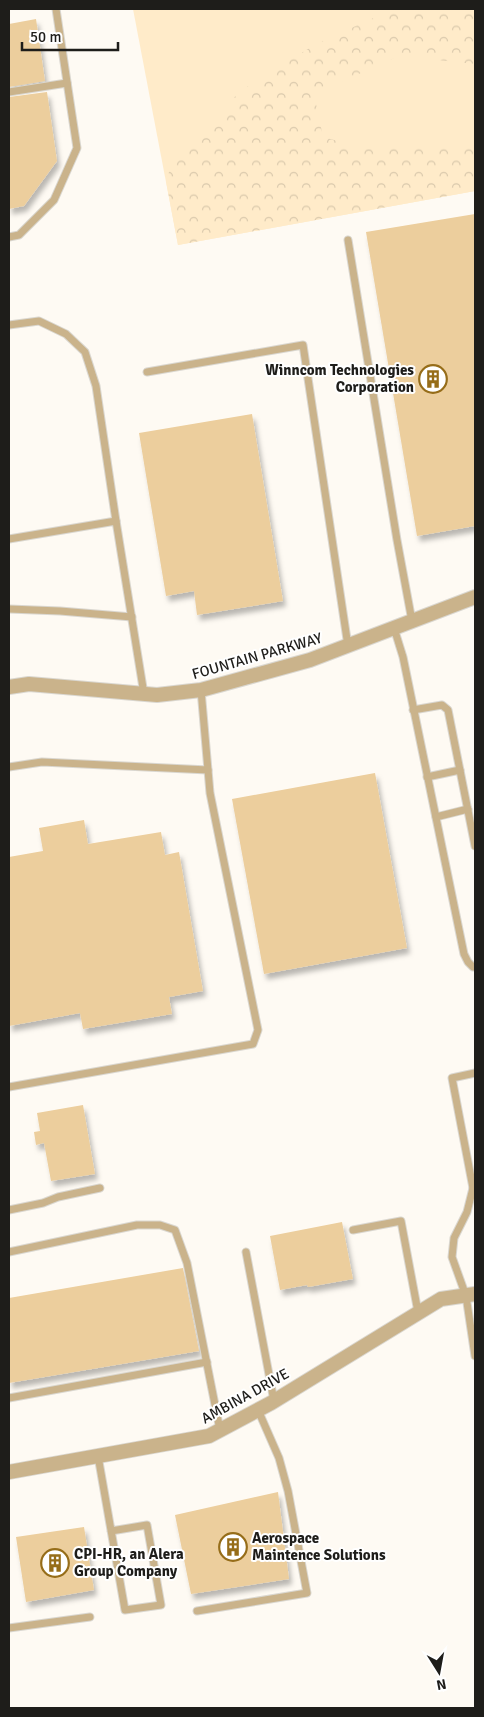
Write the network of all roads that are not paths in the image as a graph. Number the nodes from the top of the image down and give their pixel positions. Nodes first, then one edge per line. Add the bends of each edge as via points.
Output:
1 (56, 9) edge
2 (67, 83) junction
3 (9, 92) edge
4 (9, 237) edge
5 (348, 240) dead end
6 (9, 324) edge
7 (147, 372) dead end
8 (116, 521) junction
9 (9, 539) edge
10 (475, 597) edge
11 (9, 609) edge
12 (132, 617) junction
13 (412, 621) junction
14 (394, 628) junction
15 (348, 646) junction
16 (9, 687) edge
17 (201, 690) junction
18 (144, 694) junction
19 (414, 710) junction
20 (9, 767) edge
21 (208, 770) junction
22 (460, 770) junction
23 (428, 776) junction
24 (468, 809) junction
25 (436, 817) junction
26 (475, 846) edge
27 (475, 967) edge
28 (475, 1073) edge
29 (9, 1088) edge
30 (100, 1188) dead end
31 (474, 1188) edge
32 (9, 1210) edge
33 (353, 1230) dead end
34 (9, 1252) edge
35 (246, 1252) dead end
36 (470, 1295) edge
37 (418, 1312) junction
38 (475, 1356) edge
39 (207, 1362) junction
40 (9, 1398) edge
41 (274, 1401) junction
42 (258, 1410) junction
43 (220, 1430) junction
44 (98, 1456) junction
45 (9, 1472) edge
46 (111, 1530) junction
47 (197, 1612) dead end
48 (90, 1617) dead end
49 (9, 1628) edge

1 - 2 lane
2 - 3 lane
2 - 4 lane via 76,148 54,200 19,236
5 - 13 lane
6 - 8 lane via 39,320 66,334 85,352 96,386
7 - 15 lane via 303,345
8 - 9 lane
8 - 12 lane
10 - 13 street, FOUNTAIN PARKWAY
11 - 12 lane
12 - 18 lane
13 - 14 street, FOUNTAIN PARKWAY
14 - 15 street, FOUNTAIN PARKWAY
14 - 19 lane
15 - 17 street, FOUNTAIN PARKWAY via 310,660
16 - 18 street, FOUNTAIN PARKWAY via 29,684
17 - 18 street, FOUNTAIN PARKWAY
17 - 21 lane
19 - 22 lane via 442,705 448,710
19 - 23 lane
20 - 21 lane via 42,762
21 - 29 lane via 258,1030 253,1044
22 - 23 lane
22 - 24 lane
23 - 25 lane
24 - 25 lane
24 - 26 lane
25 - 27 lane via 464,954
28 - 31 lane via 452,1078
30 - 32 lane
31 - 36 lane via 454,1238 452,1257
33 - 37 lane via 401,1221
34 - 39 lane via 137,1225 160,1224 175,1230 187,1263
35 - 41 lane
36 - 37 street, AMBINA DRIVE via 441,1298
36 - 38 lane
37 - 41 street, AMBINA DRIVE
39 - 40 lane
39 - 43 lane
41 - 42 street, AMBINA DRIVE
42 - 43 street, AMBINA DRIVE
42 - 47 lane via 286,1483 307,1593
43 - 44 street, AMBINA DRIVE via 209,1436
44 - 45 street, AMBINA DRIVE
44 - 46 lane
46 - 46 lane via 125,1610 161,1605 147,1525
48 - 49 lane

